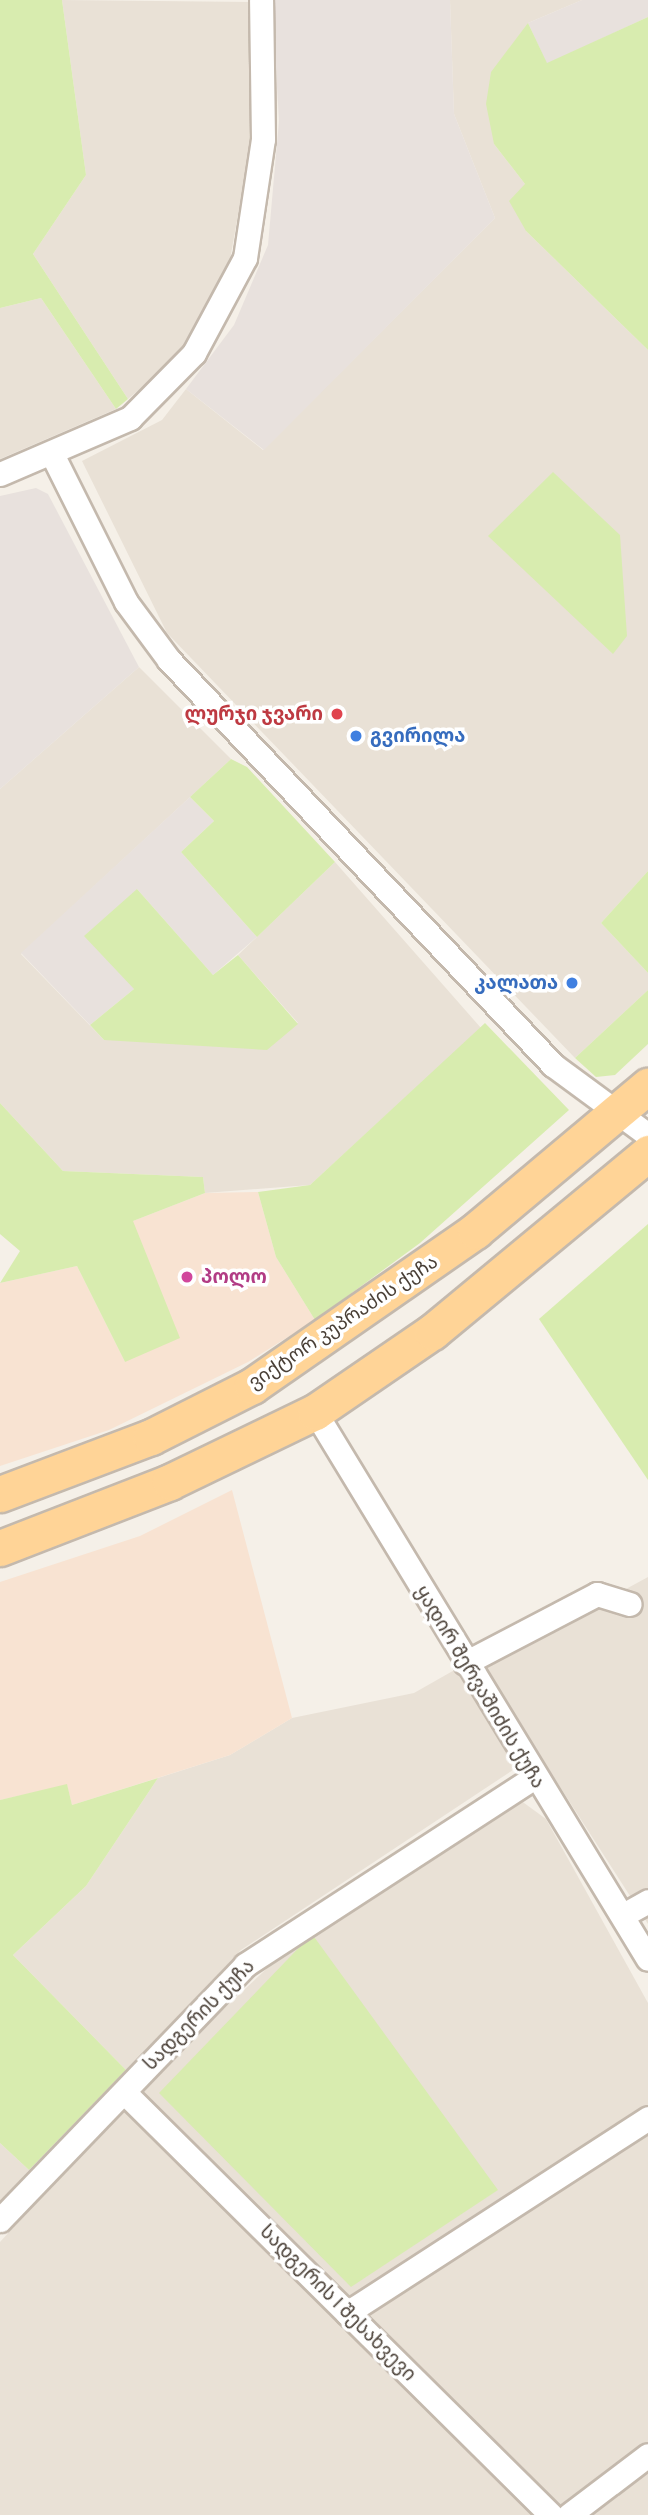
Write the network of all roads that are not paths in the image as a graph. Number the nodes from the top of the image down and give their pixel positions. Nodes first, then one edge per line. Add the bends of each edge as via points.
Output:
1 (261, 0) edge
2 (52, 454) junction
3 (0, 474) edge
4 (648, 1086) edge
5 (621, 1111) junction
6 (648, 1135) edge
7 (648, 1153) edge
8 (397, 1288) junction
9 (432, 1332) junction
10 (315, 1412) junction
11 (49, 1478) junction
12 (0, 1494) edge
13 (70, 1525) junction
14 (0, 1548) edge
15 (629, 1604) dead end
16 (465, 1663) junction
17 (534, 1777) junction
18 (648, 1902) edge
19 (625, 1914) junction
20 (648, 1959) edge
21 (124, 2092) junction
22 (648, 2118) edge
23 (0, 2220) edge
24 (347, 2313) junction
25 (648, 2455) edge
26 (551, 2515) edge
27 (569, 2515) edge

1 - 2 street via 263,139 245,258 194,353 139,409
2 - 3 street
2 - 5 street via 126,603 169,660 553,1065
4 - 5 main road, ვიქტორ კუპრაძის ქუჩა
5 - 6 street
5 - 8 main road, ვიქტორ კუპრაძის ქუჩა
7 - 9 main road
8 - 9 main road
8 - 11 main road, ვიქტორ კუპრაძის ქუჩა via 252,1386
9 - 10 main road
10 - 13 main road
10 - 16 street, ყადირ შერვაშიძის ქუჩა
11 - 12 main road, ვიქტორ კუპრაძის ქუჩა
11 - 13 main road
13 - 14 main road
15 - 16 street via 597,1594
16 - 17 street, ყადირ შერვაშიძის ქუჩა
17 - 19 street, ყადირ შერვაშიძის ქუჩა
17 - 21 street, სადგერის ქუჩა via 245,1965
18 - 19 street
19 - 20 street, ყადირ შერვაშიძის ქუჩა
21 - 23 street, სადგერის ქუჩა
21 - 24 street, სადგერის I შესახვევი
22 - 24 street
24 - 26 street, სადგერის I შესახვევი
25 - 27 street

